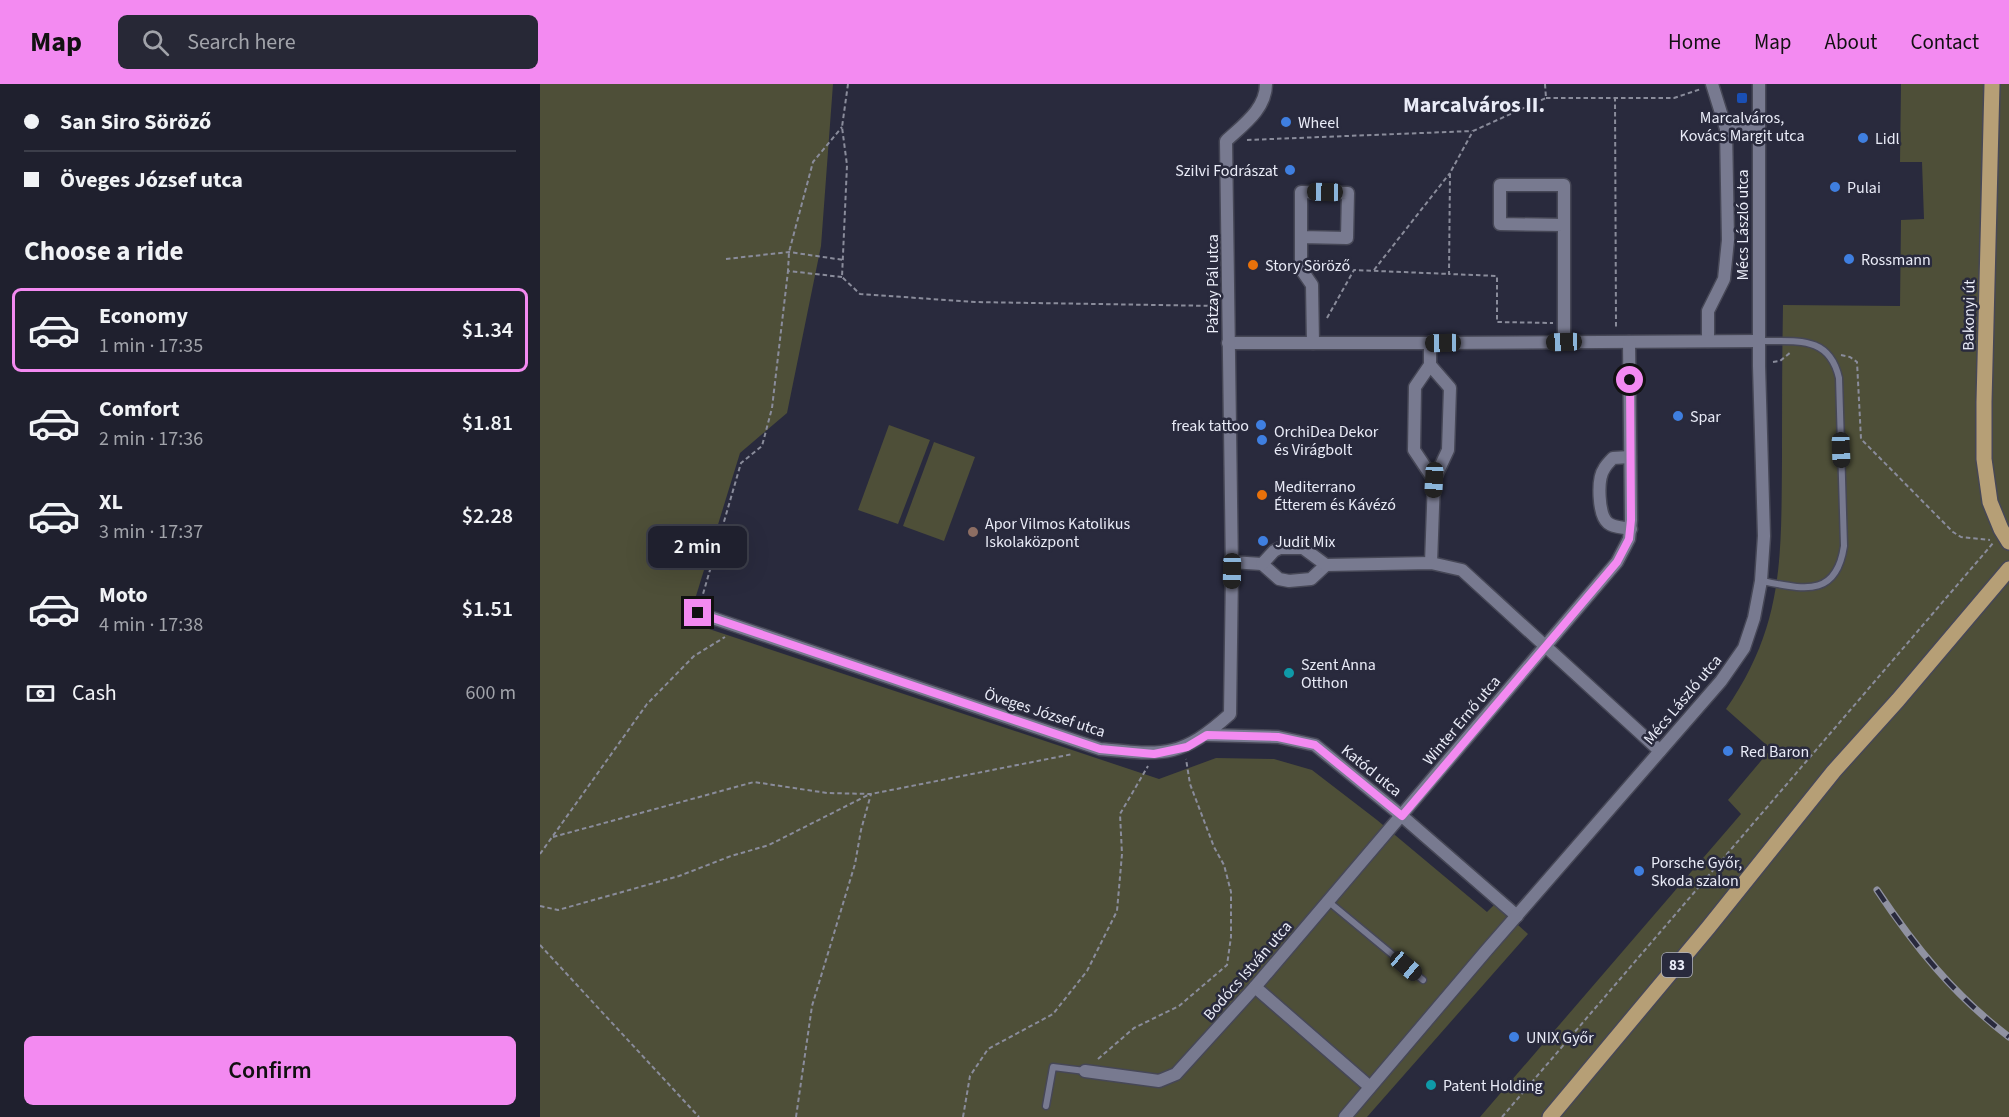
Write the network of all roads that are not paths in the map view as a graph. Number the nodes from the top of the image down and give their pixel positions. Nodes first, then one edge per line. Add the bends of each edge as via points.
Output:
1 (1266, 84) edge
2 (1712, 84) edge
3 (1759, 84) edge
4 (1992, 84) edge
5 (1759, 125) junction
6 (1726, 129) junction
7 (1564, 225) junction
8 (1301, 237) junction
9 (1708, 341) junction
10 (1758, 341) junction
11 (1228, 342) junction
12 (1564, 342) junction
13 (1629, 342) junction
14 (1312, 343) junction
15 (1430, 344) junction
16 (1430, 365) junction
17 (1630, 457) junction
18 (1434, 480) junction
19 (1631, 529) junction
20 (2002, 541) edge
21 (1231, 562) junction
22 (1431, 563) junction
23 (1262, 564) junction
24 (1326, 565) junction
25 (2009, 569) edge
26 (1761, 581) junction
27 (698, 613) road end
28 (1545, 645) junction
29 (1207, 735) junction
30 (1660, 751) junction
31 (1402, 816) junction
32 (1329, 902) junction
33 (1517, 916) junction
34 (1423, 980) dead end
35 (1255, 987) junction
36 (1085, 1071) joint
37 (1370, 1087) junction
38 (1046, 1106) dead end
39 (1345, 1117) edge
40 (1550, 1117) edge

1 - 11 street, Pátzay Pál utca via 1260,109 1226,141
2 - 6 street, Mécs László utca
3 - 5 street, Mécs László utca
4 - 20 main road, Bakonyi út via 1984,459 1990,502
5 - 6 street
5 - 10 street, Mécs László utca
6 - 9 street, Mécs László utca via 1728,240 1724,279 1708,311
7 - 7 street via 1564,185 1500,185 1500,224
7 - 12 street
8 - 8 street via 1301,192 1348,193 1347,238
8 - 14 street via 1301,269 1312,285
9 - 10 street, Pátzay Pál utca
9 - 13 street, Pátzay Pál utca
10 - 26 street, Mécs László utca via 1764,536
10 - 26 lane via 1807,342 1833,359 1839,378 1844,546 1842,560 1831,578 1819,586 1804,588
11 - 14 street, Pátzay Pál utca
11 - 21 street, Öveges József utca
12 - 13 street, Pátzay Pál utca
12 - 15 street, Pátzay Pál utca
13 - 17 street
14 - 15 street, Pátzay Pál utca
15 - 16 street
16 - 18 street via 1450,388 1448,450
16 - 18 street via 1415,387 1414,450
17 - 19 street
17 - 19 street via 1613,458 1599,483 1605,521 1611,526
18 - 22 street
19 - 28 street, Winter Ernő utca via 1617,562
21 - 23 street
21 - 29 street, Öveges József utca via 1230,714
22 - 24 street
22 - 28 street via 1462,570
23 - 24 street via 1279,579 1289,581 1311,579
23 - 24 street via 1280,548 1303,548
25 - 40 main road, 83 via 1834,771
26 - 30 street, Mécs László utca via 1744,648 1721,681
27 - 29 street, Öveges József utca via 1100,749 1154,754 1187,747
28 - 30 street
28 - 31 street, Winter Ernő utca
29 - 31 street, Katód utca via 1278,737 1315,745
30 - 33 street, Mécs László utca
31 - 32 street, Bodócs István utca
31 - 33 street, Katód utca
32 - 34 lane
32 - 35 street, Bodócs István utca
33 - 37 street, Mécs László utca
35 - 36 street, Bodócs István utca via 1176,1074 1159,1081
35 - 37 street
36 - 38 lane via 1053,1067
37 - 39 street, Mécs László utca

